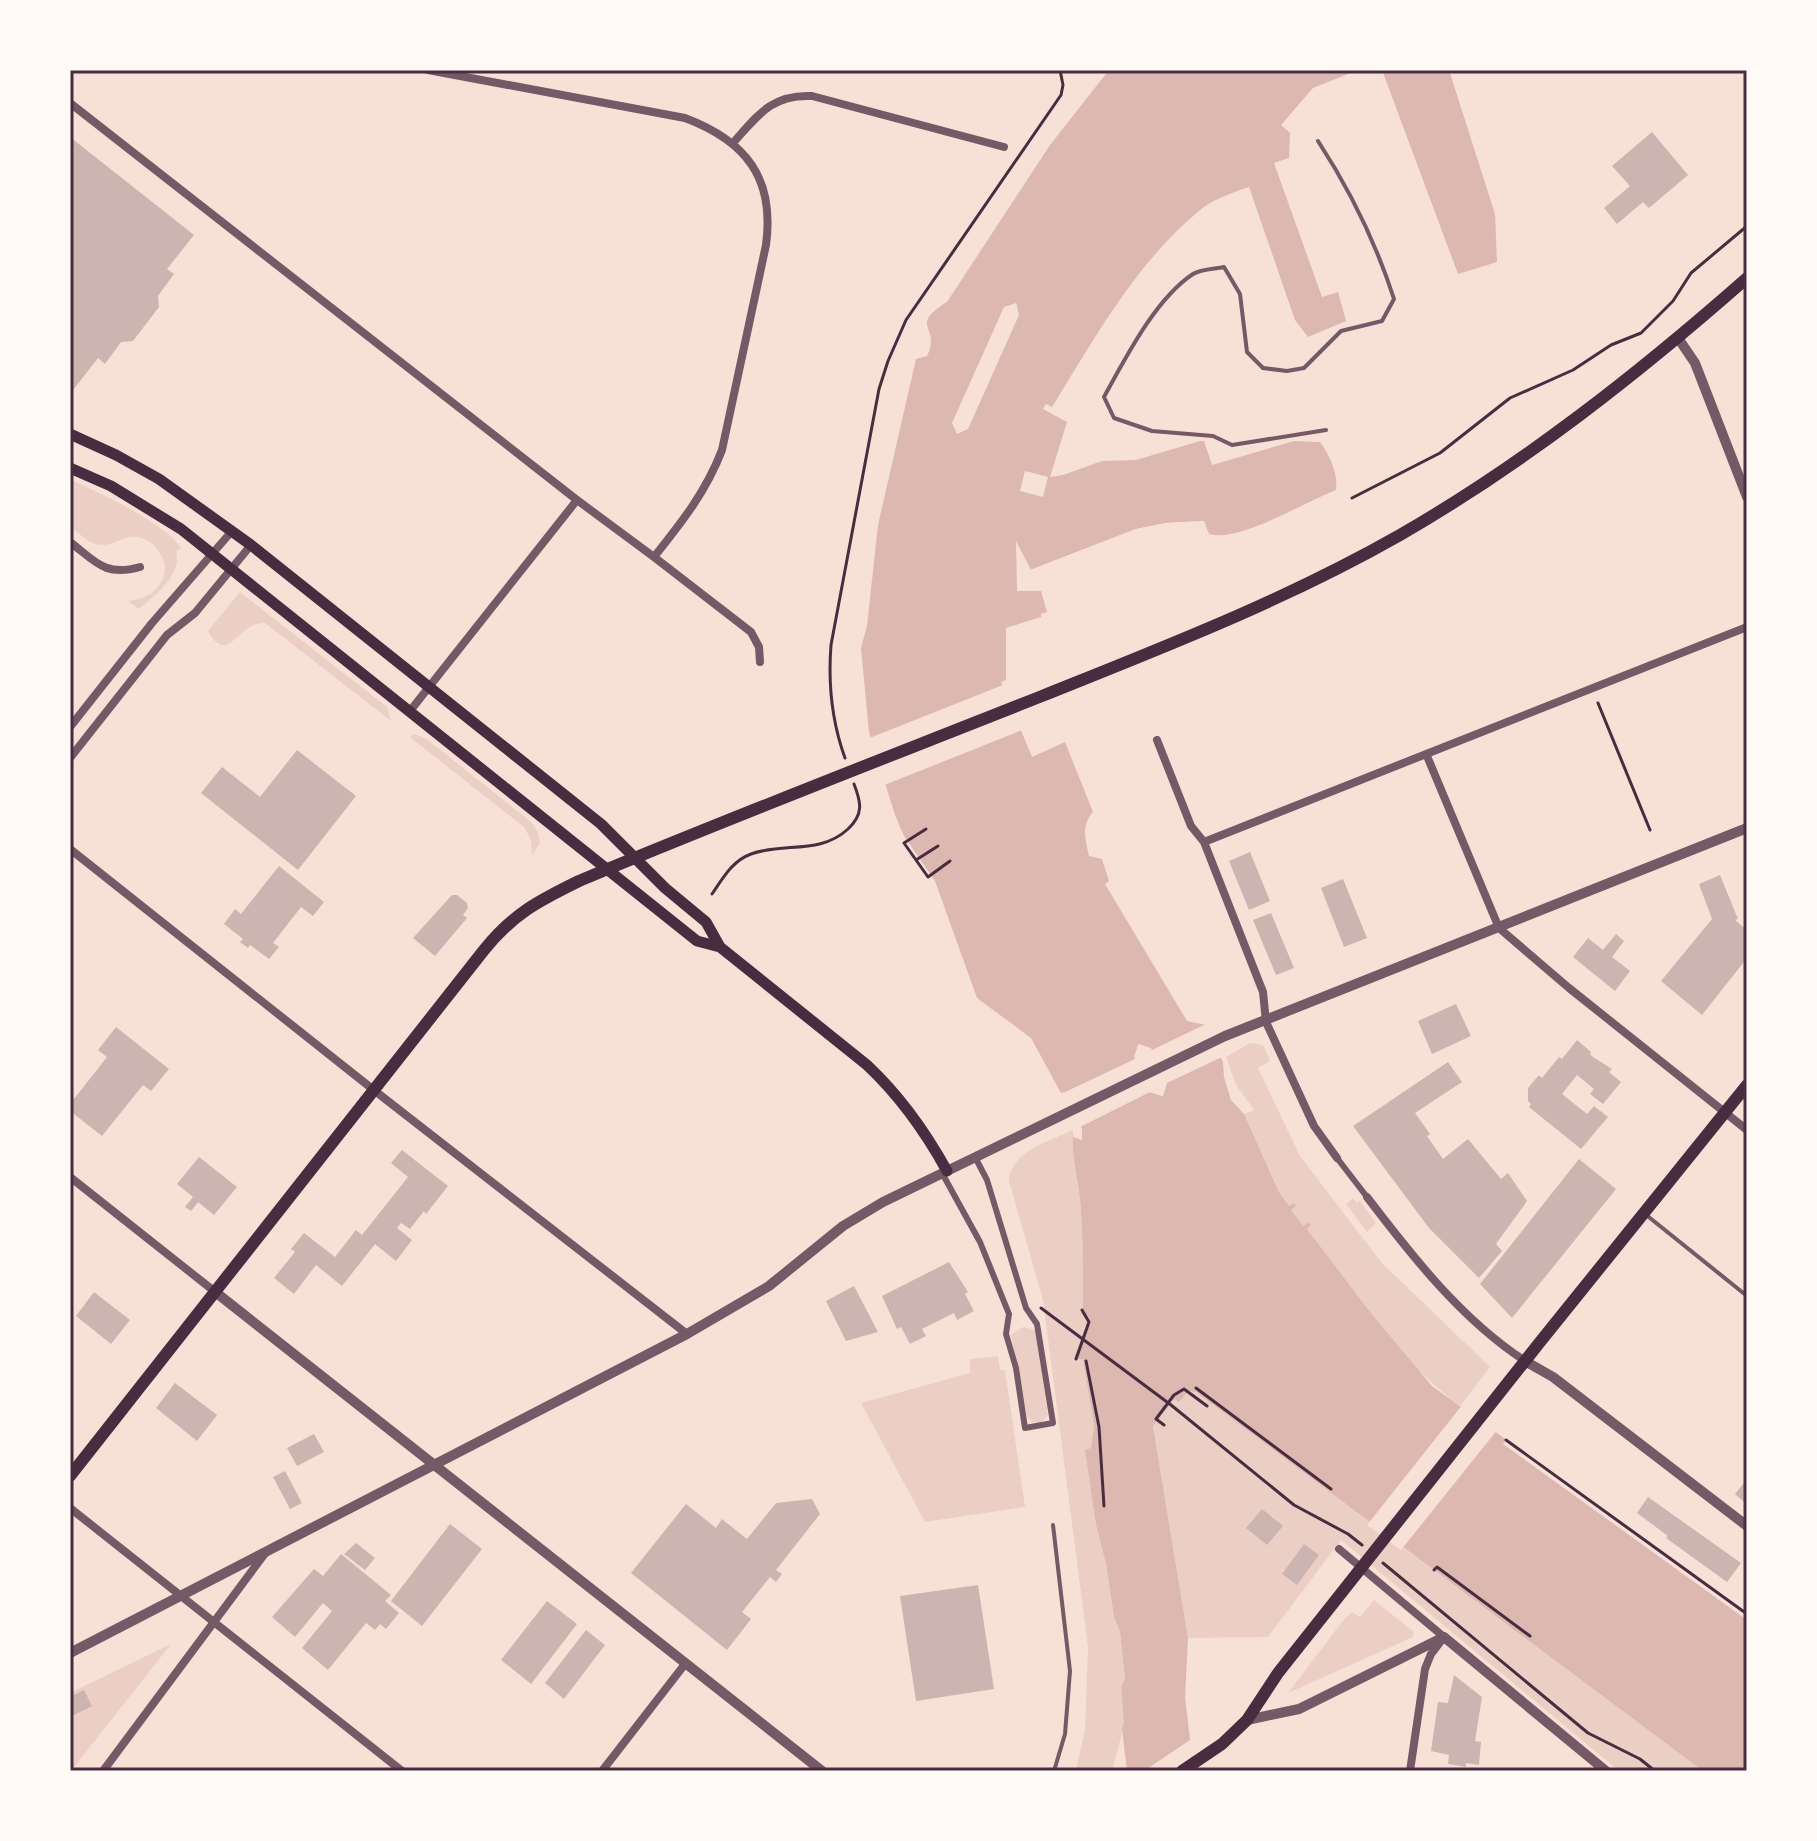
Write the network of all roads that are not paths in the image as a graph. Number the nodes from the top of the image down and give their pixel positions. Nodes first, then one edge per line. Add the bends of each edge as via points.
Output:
1 (428, 70) edge
2 (70, 103) edge
3 (1318, 141) dead end
4 (733, 143) junction
5 (1004, 147) dead end
6 (1747, 278) edge
7 (1678, 338) junction
8 (1326, 430) dead end
9 (70, 434) edge
10 (70, 468) edge
11 (1747, 497) edge
12 (577, 500) junction
13 (232, 531) junction
14 (70, 542) edge
15 (251, 545) junction
16 (212, 555) junction
17 (654, 557) junction
18 (140, 567) dead end
19 (231, 570) junction
20 (1747, 627) edge
21 (760, 662) dead end
22 (428, 689) junction
23 (410, 711) junction
24 (70, 727) edge
25 (1157, 740) dead end
26 (1427, 756) junction
27 (70, 758) edge
28 (1747, 828) edge
29 (1204, 842) junction
30 (70, 849) edge
31 (635, 859) junction
32 (606, 869) junction
33 (1499, 928) junction
34 (720, 947) junction
35 (1266, 1022) junction
36 (1747, 1085) edge
37 (375, 1091) junction
38 (1726, 1112) junction
39 (1747, 1130) edge
40 (975, 1157) junction
41 (1337, 1158) joint
42 (944, 1172) junction
43 (70, 1177) edge
44 (1367, 1197) joint
45 (1643, 1213) junction
46 (214, 1291) junction
47 (1747, 1296) edge
48 (1018, 1311) junction
49 (687, 1334) junction
50 (1525, 1361) junction
51 (435, 1465) junction
52 (70, 1476) edge
53 (70, 1508) edge
54 (1053, 1525) dead end
55 (1747, 1526) edge
56 (1339, 1549) dead end
57 (266, 1552) junction
58 (181, 1596) junction
59 (215, 1622) junction
60 (1444, 1637) junction
61 (70, 1653) edge
62 (685, 1664) junction
63 (1247, 1720) junction
64 (103, 1771) edge
65 (402, 1771) edge
66 (602, 1771) edge
67 (822, 1771) edge
68 (1054, 1771) edge
69 (1182, 1771) edge
70 (1410, 1771) edge
71 (1606, 1771) edge

1 - 4 street via 685,118
2 - 12 street
3 - 8 lane via 1345,182 1386,274 1394,299 1382,321 1341,331 1304,368 1263,368 1247,352 1240,294 1224,267 1195,273 1135,340 1104,397 1114,418 1152,431 1213,436 1232,445
4 - 5 street via 763,110 797,95
4 - 17 street via 761,182 768,218 766,249 712,478
6 - 7 main road
7 - 11 street via 1695,363
7 - 31 main road via 1503,470 1401,535 1321,577 1242,615
9 - 13 main road via 159,479
10 - 16 main road via 148,508
12 - 17 street
12 - 22 street
13 - 15 main road
13 - 16 street
14 - 18 street via 100,566 122,572
15 - 19 street
15 - 22 main road
16 - 19 main road
16 - 24 street
17 - 21 street via 751,632
19 - 23 main road
19 - 27 street via 195,613 167,635
20 - 26 street
22 - 23 street
22 - 31 main road via 601,824
23 - 32 main road
25 - 29 street via 1191,826
26 - 29 street
26 - 33 street
28 - 33 street
29 - 35 street via 1263,992
30 - 37 street
31 - 32 main road
31 - 34 main road via 706,922
32 - 34 main road via 697,941
32 - 37 main road via 508,922
33 - 35 street
33 - 38 street
34 - 42 main road via 877,1075 926,1133
35 - 40 street via 1225,1036
35 - 41 street via 1314,1126
36 - 38 main road
37 - 46 main road
37 - 49 street
38 - 39 street
38 - 45 main road
40 - 42 street
40 - 48 street via 987,1180
41 - 44 street
42 - 48 street
42 - 49 street via 843,1226 769,1286
43 - 46 street
44 - 50 street via 1415,1260 1499,1344
45 - 47 lane
45 - 50 main road
46 - 51 street
46 - 52 main road
48 - 48 street via 1006,1334 1025,1428 1053,1423 1037,1324
49 - 51 street
50 - 55 street
50 - 63 main road via 1278,1673
51 - 57 street
51 - 62 street
53 - 58 street
54 - 68 lane via 1070,1671 1065,1734
56 - 60 street
57 - 58 street
57 - 59 street
58 - 59 street
58 - 61 street
59 - 64 street
59 - 65 street
60 - 63 street via 1299,1709
60 - 70 street via 1425,1669
60 - 71 street
62 - 66 street
62 - 67 street
63 - 69 main road

